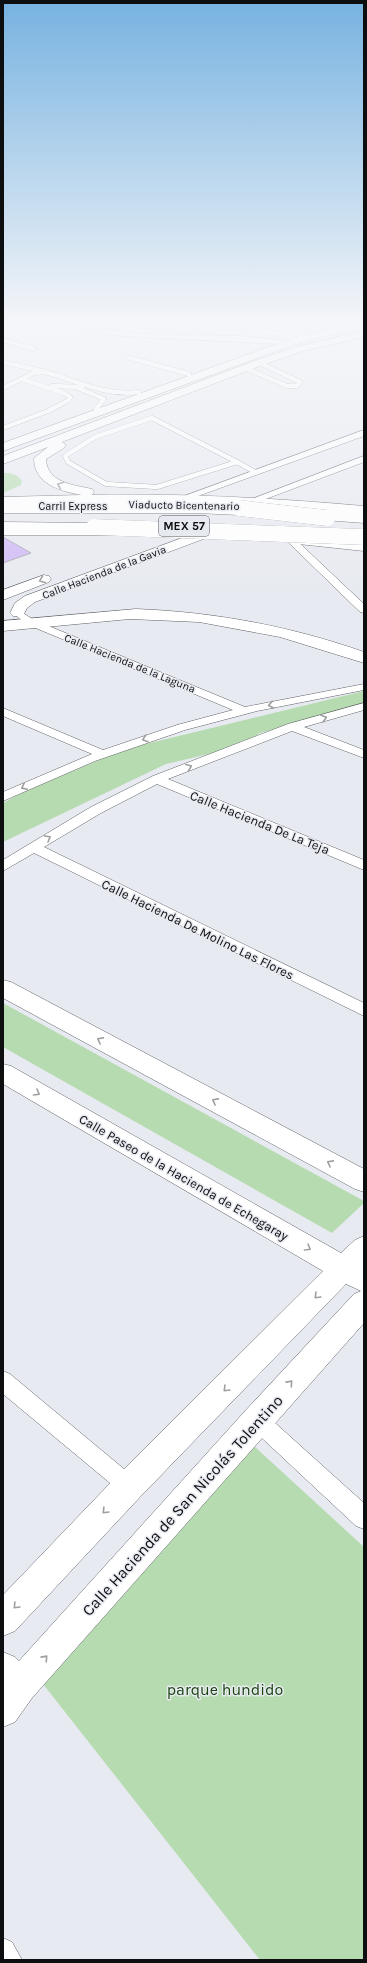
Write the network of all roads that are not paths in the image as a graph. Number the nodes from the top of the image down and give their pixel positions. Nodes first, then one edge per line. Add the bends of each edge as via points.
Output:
1 (41, 414) edge
2 (84, 414) edge
3 (96, 414) edge
4 (104, 414) edge
5 (123, 414) edge
6 (93, 426) junction
7 (3, 428) edge
8 (364, 433) edge
9 (3, 445) edge
10 (3, 450) edge
11 (364, 459) edge
12 (3, 460) edge
13 (238, 462) junction
14 (15, 469) edge
15 (256, 472) junction
16 (123, 492) junction
17 (184, 498) junction
18 (3, 501) edge
19 (244, 505) junction
20 (3, 508) edge
21 (364, 510) edge
22 (364, 515) edge
23 (364, 519) edge
24 (3, 523) edge
25 (3, 526) edge
26 (364, 526) edge
27 (170, 530) junction
28 (3, 531) edge
29 (209, 532) junction
30 (364, 539) edge
31 (291, 540) junction
32 (141, 542) dead end
33 (364, 547) edge
34 (76, 567) dead end
35 (3, 595) edge
36 (364, 610) edge
37 (3, 616) edge
38 (24, 617) junction
39 (3, 626) edge
40 (364, 647) edge
41 (364, 658) edge
42 (364, 687) edge
43 (364, 706) edge
44 (243, 710) junction
45 (3, 712) edge
46 (292, 727) junction
47 (102, 754) junction
48 (364, 754) edge
49 (157, 779) junction
50 (3, 798) edge
51 (32, 847) junction
52 (364, 865) edge
53 (3, 866) edge
54 (3, 988) edge
55 (364, 1010) edge
56 (3, 1073) edge
57 (364, 1181) edge
58 (357, 1266) edge
59 (364, 1303) edge
60 (3, 1381) edge
61 (257, 1420) junction
62 (130, 1486) junction
63 (364, 1518) edge
64 (3, 1619) edge
65 (9, 1688) edge
66 (3, 1951) edge
67 (9, 1960) edge

1 - 7 lane
2 - 9 main road
3 - 9 main road
4 - 10 main road
5 - 6 main road
6 - 12 main road
16 -> 6 main road via 74,490 52,481 41,472 40,458
8 - 15 street
11 - 19 street
13 - 15 lane
13 - 16 lane via 157,487
13 - 16 lane via 152,418 100,436 65,456 68,462
14 - 18 main road via 34,476 32,486
15 - 17 street
16 - 17 main road
16 - 18 main road
17 - 19 main road
18 - 19 main road, Viaducto Bicentenario
19 - 20 main road, Carril Express
19 - 21 main road
19 - 22 main road
19 - 26 main road, bridge
20 - 23 main road, MEX 57 via 196,509
24 - 30 main road, MEX 57 via 205,526
25 - 30 main road, Viaducto Bicentenario, bridge via 94,527
27 - 28 main road
27 - 29 main road
27 - 32 main road, Calle Hacienda de la Gavia
29 - 31 main road
29 - 38 main road, Calle Hacienda de la Gavia via 30,599 20,606
31 - 33 main road
31 - 36 street
34 -> 35 main road, Calle Hacienda de la Gavia
37 - 38 main road
38 - 39 main road
38 - 40 main road via 146,605 219,611 280,622
38 - 41 main road via 140,613 214,618 274,630 337,647
38 - 44 street, Calle Hacienda de la Laguna
42 -> 44 street
46 -> 43 street
44 -> 47 street via 167,731
45 - 47 street
46 - 48 street
49 -> 46 street
47 -> 50 street via 27,785
51 -> 49 street
49 - 52 street, Calle Hacienda De La Teja
51 - 53 street
51 - 55 street, Calle Hacienda De Molino Las Flores
57 -> 54 main road
56 -> 58 main road, Calle Paseo de la Hacienda de Echegaray
58 -> 62 main road
61 -> 59 main road, Calle Hacienda de San Nicolás Tolentino
60 - 62 street
61 - 63 street
65 -> 61 main road, Calle Hacienda de San Nicolás Tolentino
62 -> 64 main road
66 - 67 street

